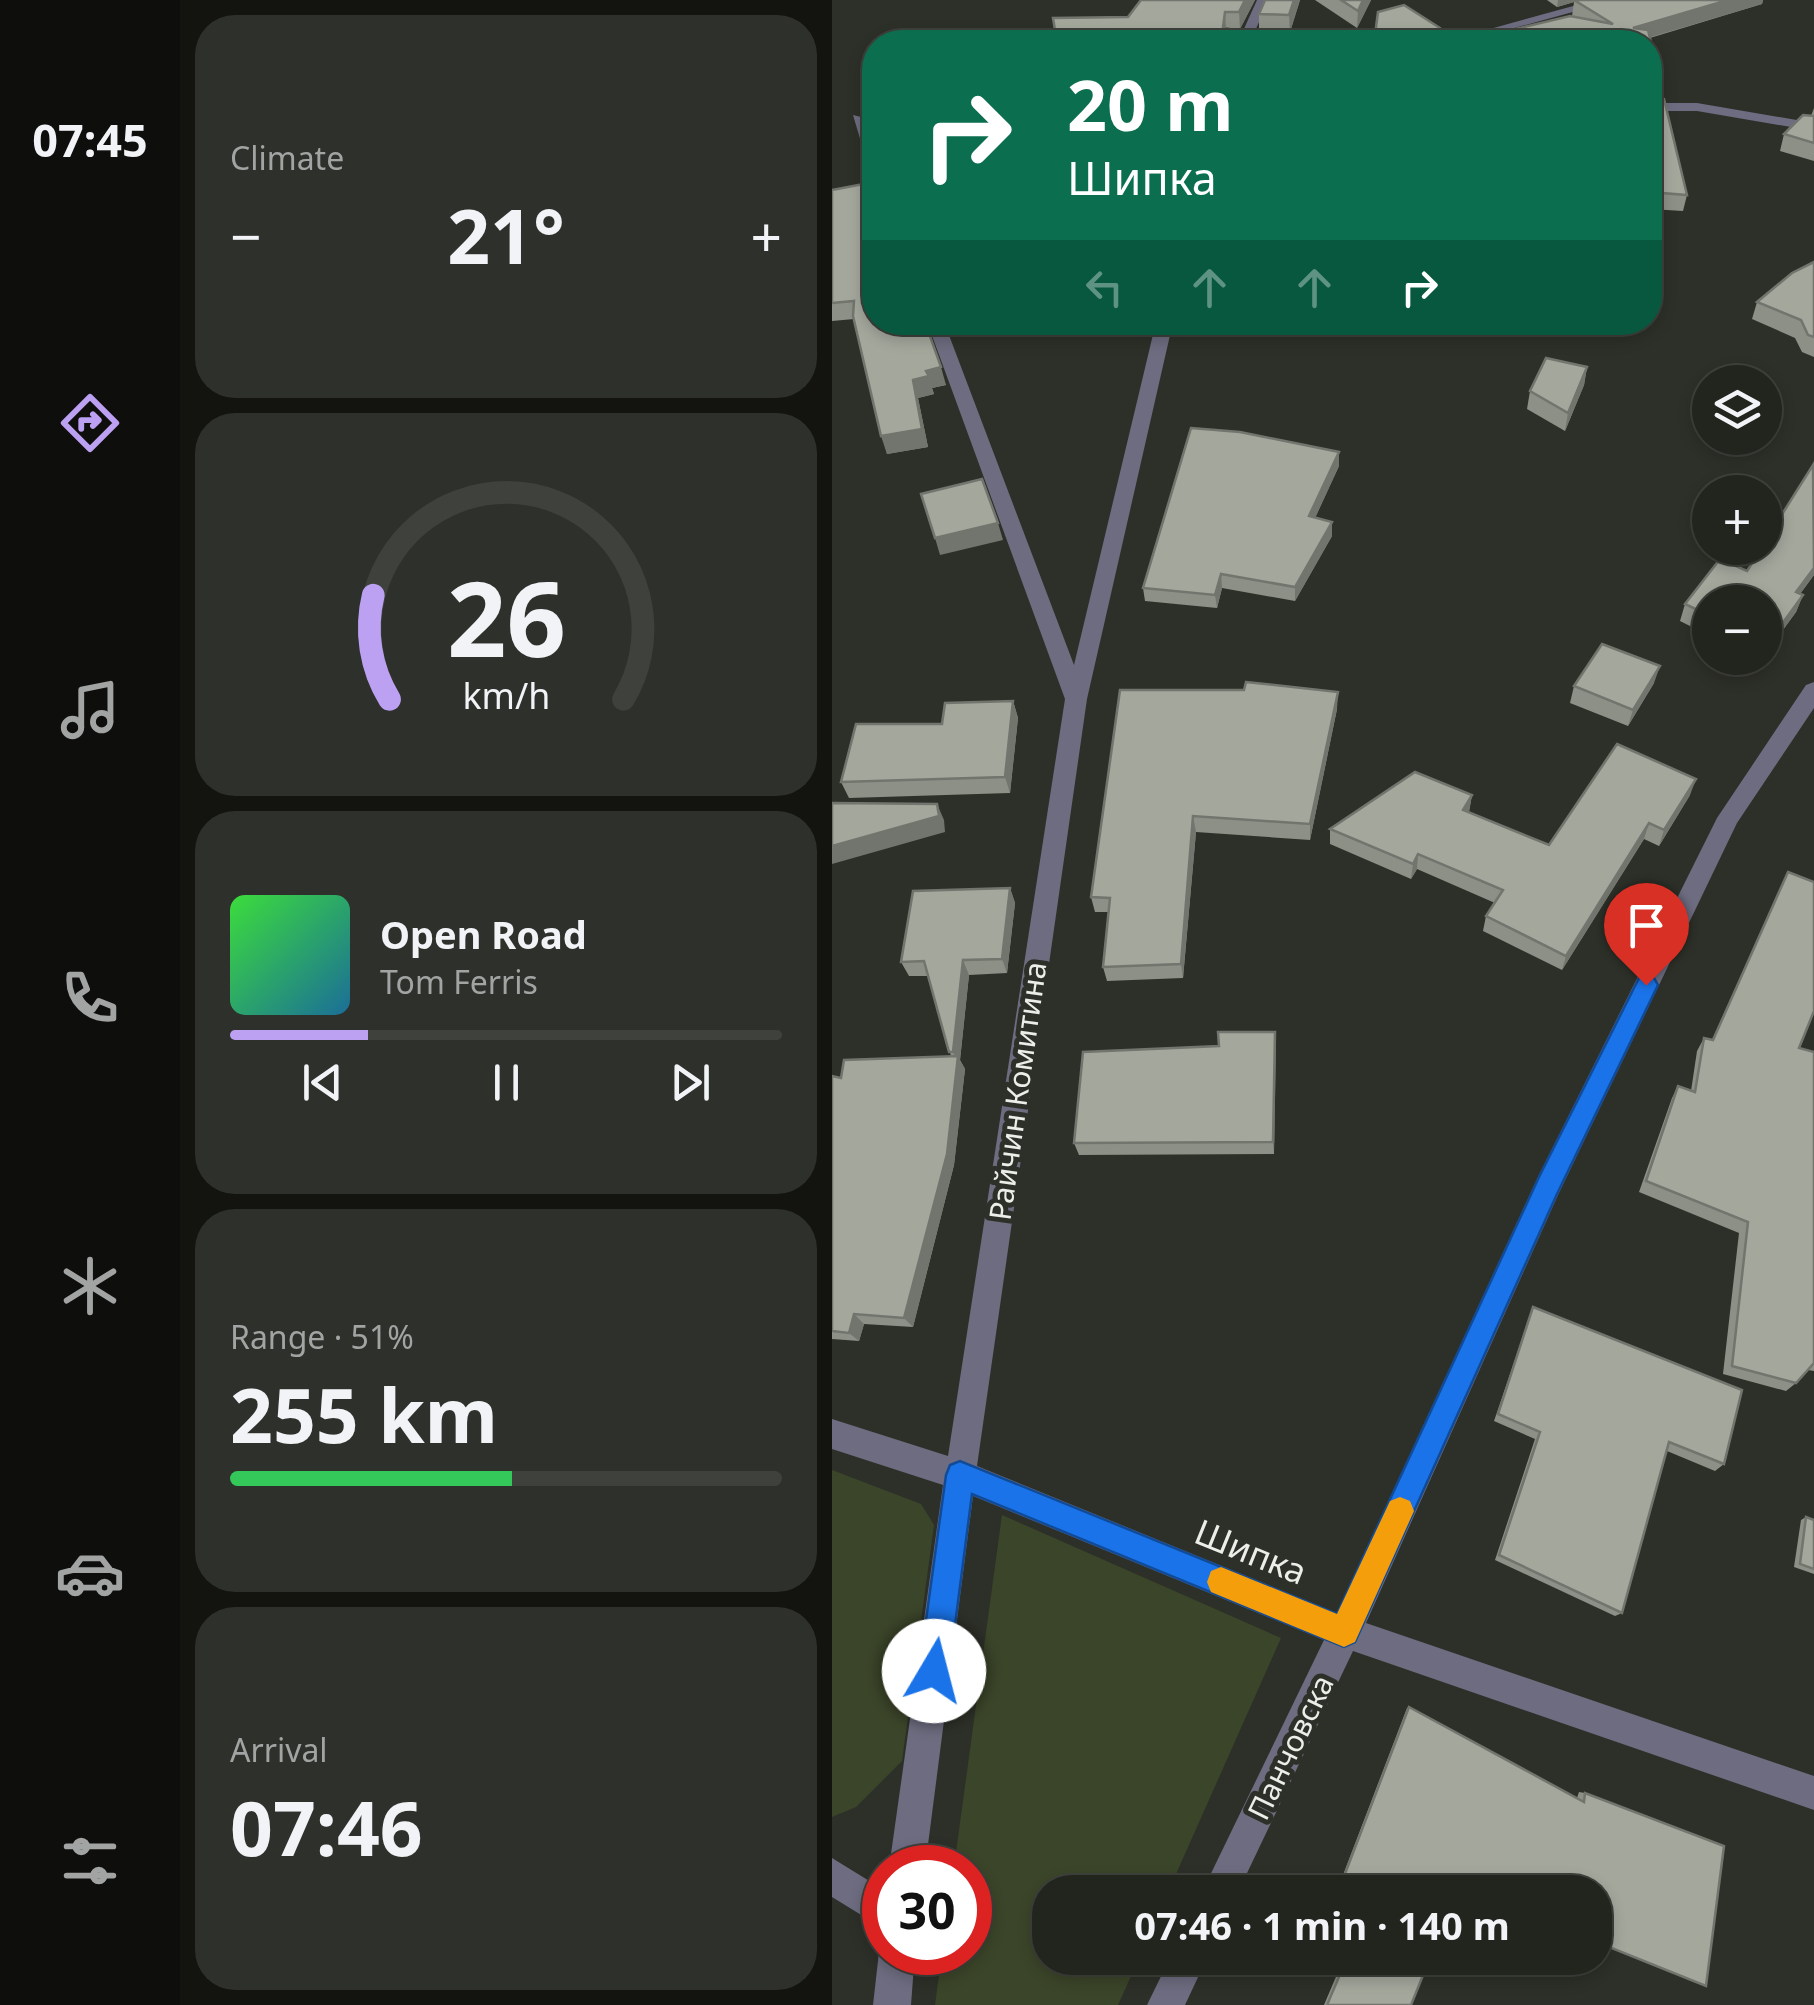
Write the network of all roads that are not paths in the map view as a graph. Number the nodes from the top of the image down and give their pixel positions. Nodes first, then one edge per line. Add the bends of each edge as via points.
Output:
1 (1263, 0) edge
2 (1610, 0) edge
3 (1249, 30) edge
4 (1496, 30) edge
5 (1662, 107) edge
6 (1814, 126) edge
7 (939, 335) edge
8 (1162, 335) edge
9 (1814, 690) edge
10 (1076, 699) junction
11 (832, 1434) edge
12 (960, 1475) junction
13 (1344, 1632) junction
14 (1814, 1792) edge
15 (910, 1845) edge
16 (1228, 1875) edge
17 (832, 1876) edge
18 (862, 1896) edge
19 (895, 1975) edge
20 (1181, 1975) edge
21 (892, 2005) edge
22 (1166, 2005) edge

1 - 3 street
2 - 4 street
5 - 6 street
7 - 10 street
8 - 10 street, Райчин Комитина
9 - 13 street, Панчовска via 1720,835 1548,1186
10 - 12 street, Райчин Комитина
11 - 12 street, Шипка
12 - 13 street, Шипка
12 - 15 street, Райчин Комитина
13 - 14 street, Шипка
13 - 16 street, Панчовска
17 - 18 street
19 - 21 street
20 - 22 street

